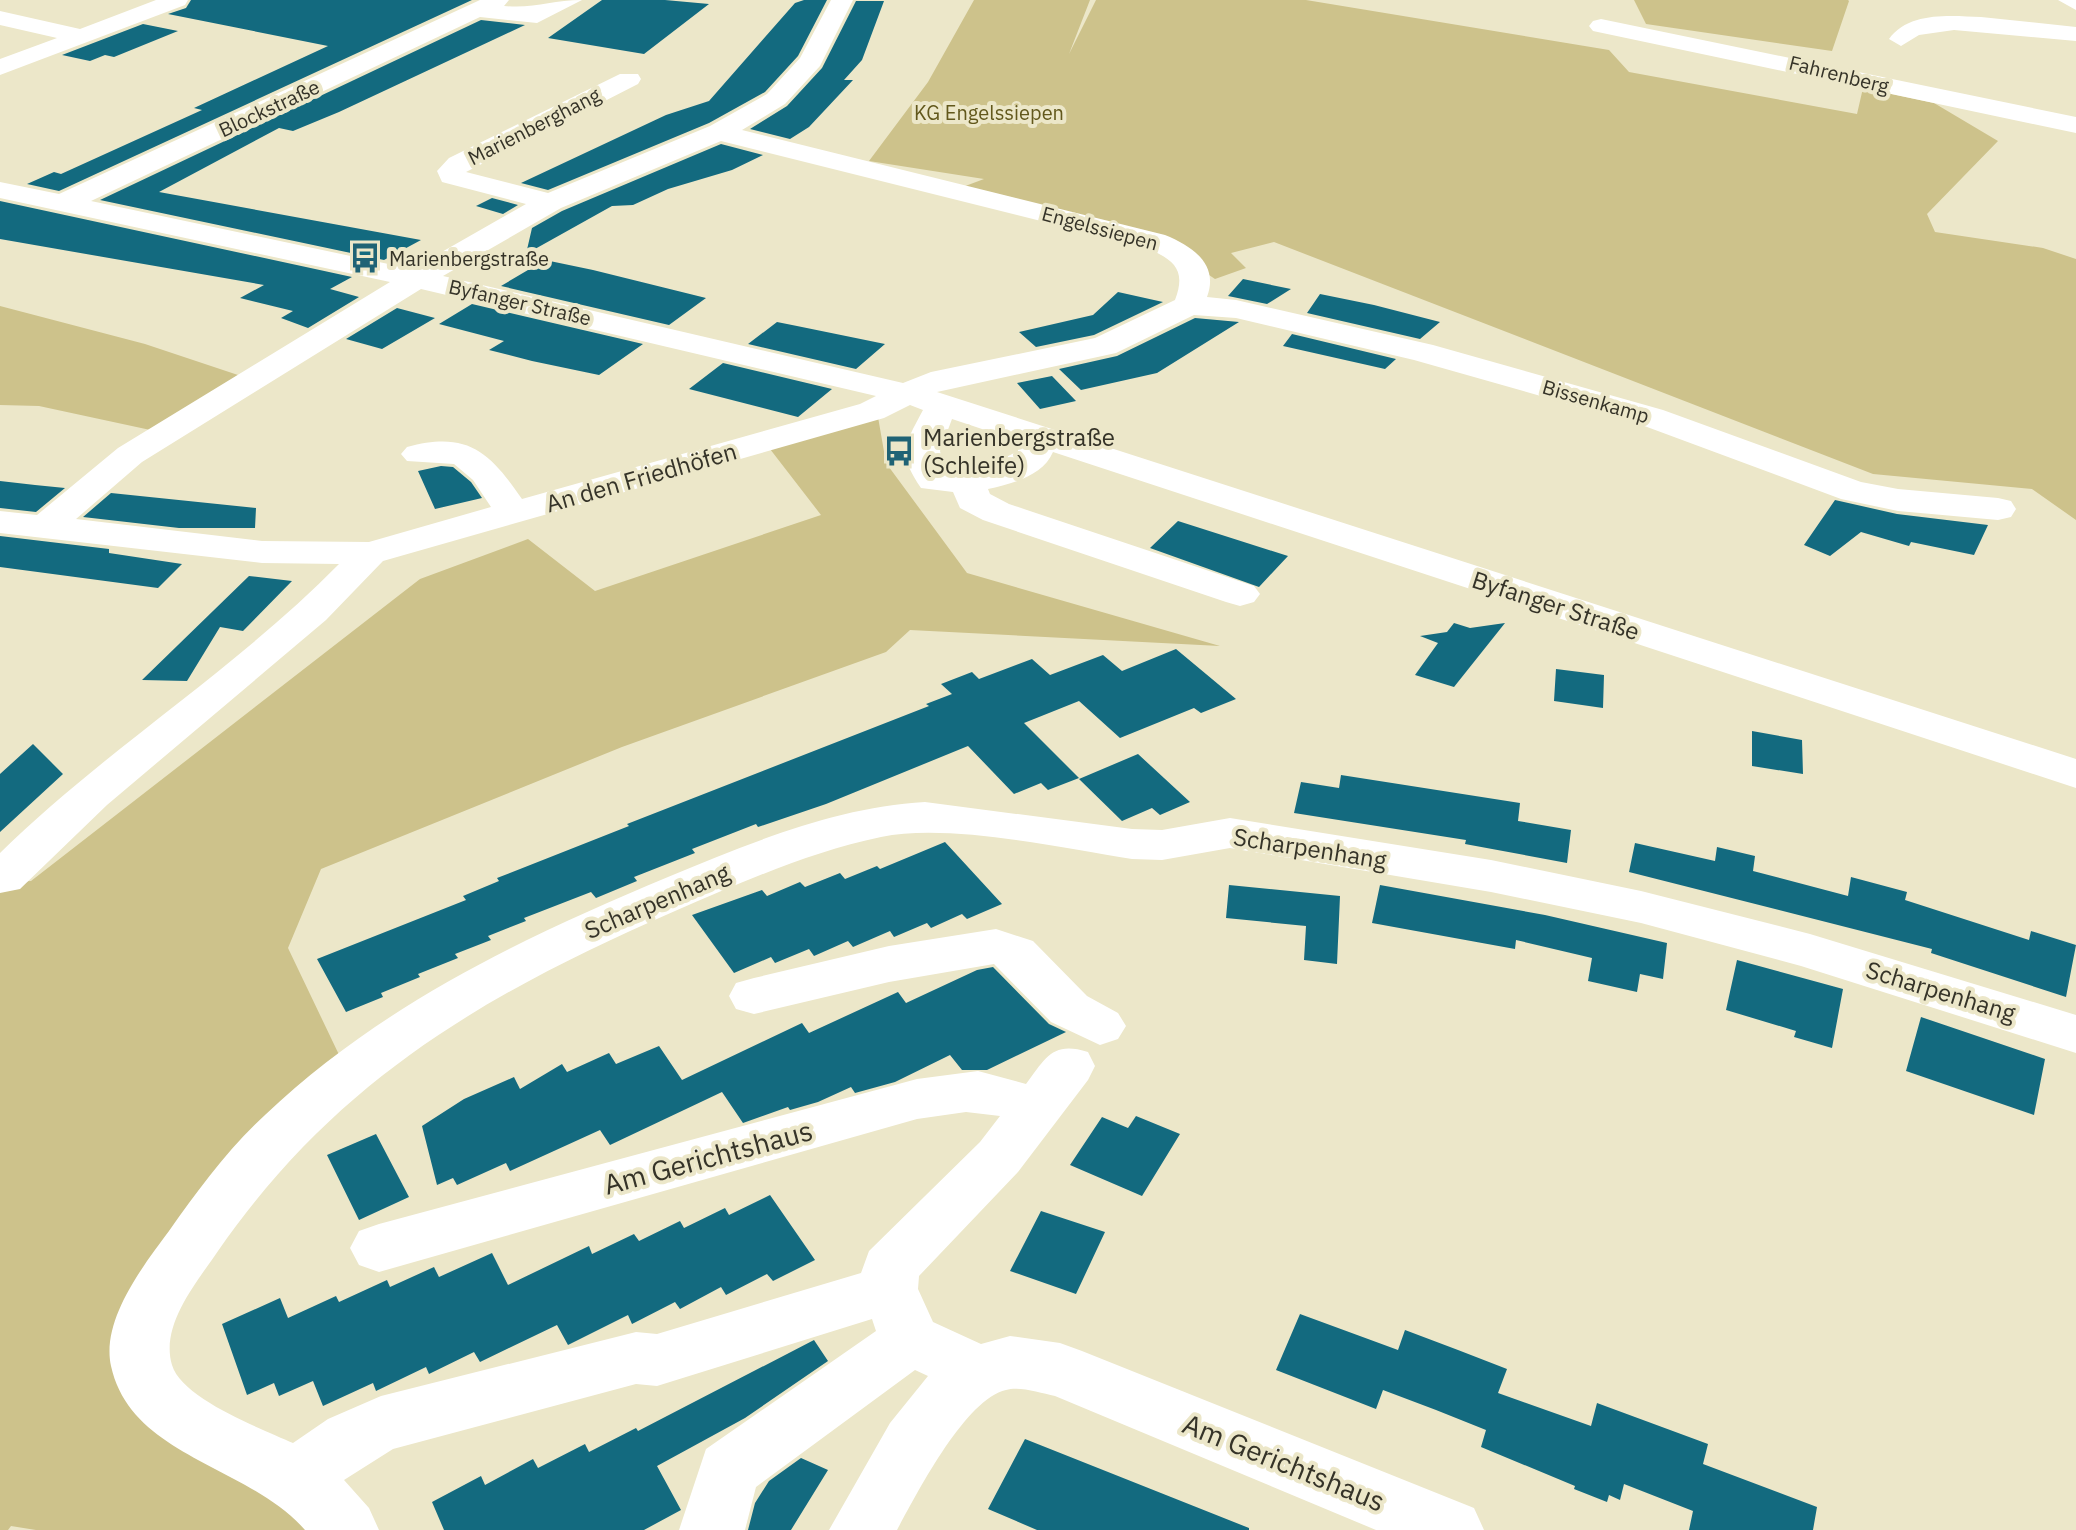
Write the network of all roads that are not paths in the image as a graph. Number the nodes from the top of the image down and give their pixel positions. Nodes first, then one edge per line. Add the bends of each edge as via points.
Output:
1 (177, 0) edge
2 (571, 0) edge
3 (842, 0) edge
4 (2069, 0) edge
5 (2076, 3) edge
6 (488, 5) edge
7 (0, 18) edge
8 (1601, 26) dead end
9 (2076, 34) edge
10 (83, 37) junction
11 (1901, 39) dead end
12 (0, 68) edge
13 (629, 79) dead end
14 (2076, 125) edge
15 (719, 132) junction
16 (0, 190) edge
17 (551, 202) junction
18 (61, 204) junction
19 (418, 279) junction
20 (1189, 305) junction
21 (926, 400) junction
22 (1036, 437) junction
23 (419, 454) dead end
24 (969, 484) junction
25 (1998, 509) dead end
26 (513, 513) junction
27 (0, 522) edge
28 (45, 527) junction
29 (370, 553) junction
30 (1240, 594) dead end
31 (2076, 774) edge
32 (3, 878) dead end
33 (754, 996) dead end
34 (2076, 1034) edge
35 (1068, 1067) junction
36 (379, 1248) dead end
37 (899, 1315) junction
38 (979, 1371) junction
39 (295, 1478) junction
40 (346, 1530) edge
41 (712, 1530) edge
42 (862, 1530) edge
43 (1451, 1530) edge

1 - 10 street
2 - 6 street, Blockstraße via 537,16
3 - 15 street via 811,61 795,79 776,99
4 - 5 street
6 - 18 street, Blockstraße
7 - 10 street
8 - 14 street, Fahrenberg
9 - 11 street via 1938,22 1906,29
10 - 12 street
13 - 17 street, Marienberghang via 451,171 461,180
15 - 17 street
15 - 20 street, Engelssiepen via 1155,241 1194,269 1198,280
16 - 18 street, Byfanger Straße
17 - 19 street
18 - 19 street, Byfanger Straße
19 - 21 street, Byfanger Straße
19 - 28 street via 130,455
20 - 21 street via 1105,346 931,382
20 - 25 street, Bissenkamp via 1236,309 1422,352 1651,417 1854,491
21 - 22 street, Byfanger Straße
21 - 24 street via 922,466 934,480
21 - 26 street, An den Friedhöfen
22 - 24 street via 1035,455 1021,467
22 - 31 street, Byfanger Straße
23 - 26 street via 449,448 472,458
24 - 30 street via 973,500 996,512
26 - 29 street, An den Friedhöfen
27 - 28 street, An den Friedhöfen
28 - 29 street, An den Friedhöfen via 262,552
29 - 32 street via 336,591 90,796
33 - 35 street via 889,964 996,946 1016,953 1069,1009
34 - 39 street, Scharpenhang via 1810,951 1641,907 1491,876 1230,833 1162,845 1132,844 920,816 847,829 776,851 601,923 431,1012 344,1072 238,1177 154,1300 138,1341 146,1379 166,1406
35 - 36 street, Am Gerichtshaus via 987,1090 917,1099
35 - 37 street via 999,1157 890,1268
37 - 38 street
37 - 39 street via 657,1360 636,1358 381,1424
37 - 41 street via 729,1470
38 - 42 street, Am Gerichtshaus via 951,1390 928,1418
38 - 43 street, Am Gerichtshaus via 1010,1362 1060,1370
39 - 40 street

